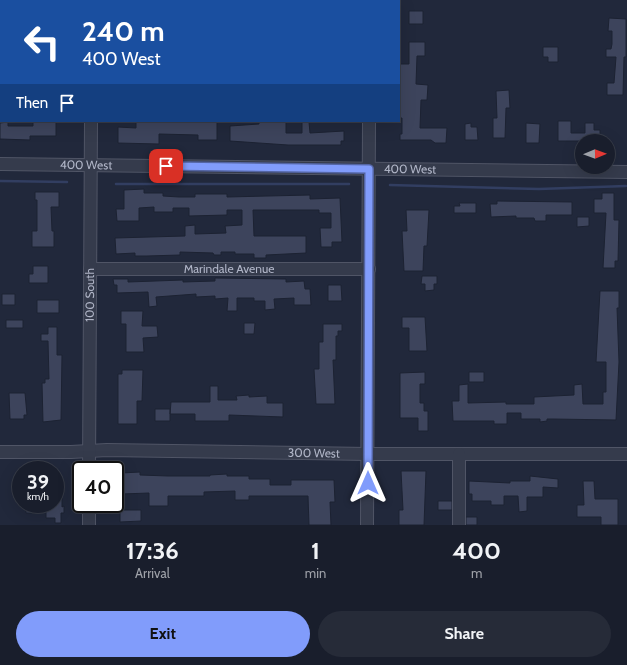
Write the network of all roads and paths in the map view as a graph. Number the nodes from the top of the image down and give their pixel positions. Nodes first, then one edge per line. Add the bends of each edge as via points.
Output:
1 (91, 122) edge
2 (370, 122) edge
3 (0, 164) edge
4 (90, 165) junction
5 (369, 169) junction
6 (627, 172) edge
7 (90, 268) junction
8 (369, 269) junction
9 (89, 451) junction
10 (0, 452) edge
11 (368, 454) junction
12 (459, 454) junction
13 (627, 454) edge
14 (89, 461) edge
15 (89, 513) edge
16 (89, 525) edge
17 (367, 525) edge
18 (459, 525) edge

1 - 4 street, 100 South
2 - 5 street
3 - 4 street, 400 West
4 - 5 street, 400 West
4 - 7 street, 100 South
5 - 6 street, 400 West
5 - 8 street
7 - 8 street, Marindale Avenue
7 - 9 street, 100 South
8 - 11 street
9 - 10 street, 300 West
9 - 11 street, 300 West
9 - 14 street, 100 South
11 - 12 street, 300 West
11 - 17 street
12 - 13 street, 300 West
12 - 18 street
15 - 16 street

